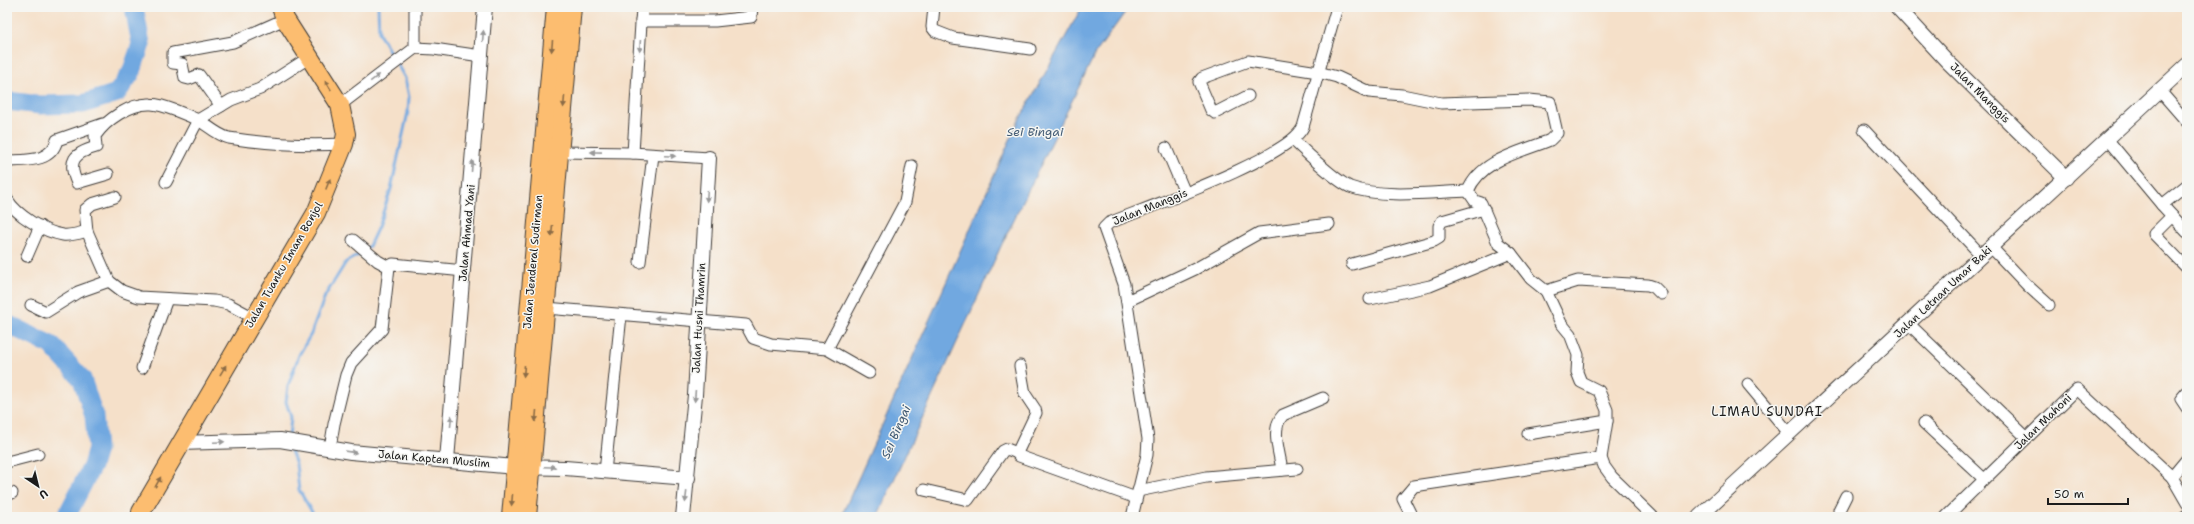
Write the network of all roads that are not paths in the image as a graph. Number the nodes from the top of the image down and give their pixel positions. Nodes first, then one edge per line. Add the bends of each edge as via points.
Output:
1 (415, 7) edge
2 (485, 7) edge
3 (556, 7) edge
4 (572, 7) edge
5 (642, 7) edge
6 (752, 7) edge
7 (934, 7) edge
8 (1337, 7) edge
9 (1897, 7) edge
10 (283, 13) edge
11 (641, 22) junction
12 (1030, 49) dead end
13 (411, 52) junction
14 (481, 56) junction
15 (310, 57) junction
16 (2187, 65) edge
17 (1318, 72) junction
18 (2160, 91) junction
19 (1248, 96) dead end
20 (340, 105) junction
21 (221, 106) junction
22 (198, 120) junction
23 (2187, 122) edge
24 (103, 124) junction
25 (1864, 130) dead end
26 (2107, 139) junction
27 (1293, 140) junction
28 (344, 144) junction
29 (1166, 148) dead end
30 (559, 152) junction
31 (633, 153) junction
32 (653, 155) junction
33 (709, 158) joint
34 (7, 161) edge
35 (912, 166) dead end
36 (108, 174) dead end
37 (2066, 178) junction
38 (166, 182) dead end
39 (548, 184) junction
40 (2187, 185) edge
41 (1468, 190) junction
42 (1185, 193) junction
43 (115, 196) dead end
44 (7, 199) edge
45 (2162, 205) junction
46 (1484, 209) junction
47 (2172, 216) junction
48 (1329, 224) dead end
49 (40, 226) junction
50 (88, 231) junction
51 (2187, 232) edge
52 (353, 240) dead end
53 (1986, 252) junction
54 (1511, 253) junction
55 (27, 256) dead end
56 (640, 262) dead end
57 (1352, 264) dead end
58 (389, 267) junction
59 (2187, 268) edge
60 (464, 271) junction
61 (109, 281) junction
62 (1546, 291) junction
63 (1661, 294) dead end
64 (167, 299) junction
65 (1370, 299) dead end
66 (1127, 301) junction
67 (31, 305) dead end
68 (2049, 305) dead end
69 (546, 308) junction
70 (621, 315) junction
71 (254, 318) junction
72 (699, 321) junction
73 (1909, 324) junction
74 (534, 345) junction
75 (827, 349) junction
76 (1020, 366) dead end
77 (142, 368) dead end
78 (869, 373) dead end
79 (1748, 384) dead end
80 (2187, 392) edge
81 (1323, 398) dead end
82 (2187, 408) edge
83 (1607, 421) junction
84 (1924, 423) dead end
85 (1789, 433) junction
86 (1528, 434) dead end
87 (2026, 437) junction
88 (180, 443) junction
89 (330, 448) junction
90 (1017, 453) junction
91 (38, 454) dead end
92 (1601, 458) junction
93 (2187, 459) edge
94 (447, 460) junction
95 (7, 462) edge
96 (524, 466) junction
97 (1297, 469) dead end
98 (1282, 470) junction
99 (605, 472) junction
100 (2172, 477) junction
101 (688, 478) junction
102 (1984, 479) junction
103 (924, 490) dead end
104 (1137, 495) junction
105 (1846, 496) dead end
106 (2187, 503) edge
107 (2187, 515) edge
108 (141, 517) edge
109 (511, 517) edge
110 (527, 517) edge
111 (683, 517) edge
112 (1132, 517) edge
113 (1412, 517) edge
114 (1653, 517) edge
115 (1699, 517) edge
116 (1840, 517) edge
117 (1946, 517) edge
118 (2184, 517) edge

1 - 13 street
14 -> 2 street, Jalan Ahmad Yani
3 -> 39 main road, Jalan Jenderal Sudirman
4 -> 30 main road, Jalan Jenderal Sudirman
5 - 11 street
6 - 11 street via 751,17 715,21
7 - 12 street via 932,26 941,34
8 - 17 street, Jalan Manggis
9 - 37 street, Jalan Manggis via 1947,61
10 - 15 main road, Jalan Tuanku Imam Bonjol
10 - 21 street via 233,42 173,53 173,63 182,64 185,78 199,75
11 -> 31 street
13 - 14 street via 434,49
20 -> 13 street
60 -> 14 street, Jalan Ahmad Yani
20 -> 15 main road, Jalan Tuanku Imam Bonjol
15 - 21 street via 260,89
16 - 18 street, Jalan Letnan Umar Baki
17 - 19 street via 1248,61 1202,78 1199,82 1211,110 1215,113
17 - 27 street, Jalan Manggis via 1303,127
17 - 41 street via 1370,92 1441,103 1530,100 1550,102 1557,133 1555,136 1484,169
18 - 23 street
18 - 26 street, Jalan Letnan Umar Baki
20 - 28 main road, Jalan Tuanku Imam Bonjol via 346,134
21 - 22 street
22 - 24 street via 151,104 127,110
22 - 28 street via 226,137 294,145
22 - 38 street
24 - 34 street via 57,140 52,152 46,157
24 - 36 street via 95,136 96,147 79,154 71,170 77,183
25 - 53 street
26 - 37 street, Jalan Letnan Umar Baki
26 - 45 street
27 - 41 street via 1319,164 1349,186 1398,194
27 - 42 street, Jalan Manggis via 1238,170
71 -> 28 main road, Jalan Tuanku Imam Bonjol via 316,213
29 - 42 street
31 -> 30 street
30 - 39 main road, Jalan Jenderal Sudirman
31 - 32 street
32 -> 33 street
32 - 56 street
33 -> 72 street, Jalan Husni Thamrin
35 - 75 street via 905,202
37 - 53 street, Jalan Letnan Umar Baki
39 -> 69 main road, Jalan Jenderal Sudirman
39 - 74 main road, Jalan Jenderal Sudirman
40 - 45 street
41 - 46 street
42 - 66 street, Jalan Manggis via 1109,223 1104,228 1120,272
43 - 50 street via 92,204 85,210
44 - 49 street via 17,210
45 - 47 street
46 - 54 street via 1498,243
46 - 57 street via 1442,221 1439,226 1439,238 1434,241
47 - 51 street
47 - 59 street via 2154,234
48 - 66 street via 1259,234 1195,269
49 - 50 street via 63,235
49 - 55 street
50 - 61 street
52 - 58 street
53 - 68 street
53 - 73 street, Jalan Letnan Umar Baki
54 - 62 street via 1530,279
54 - 65 street via 1430,286
58 - 60 street via 393,264
58 - 89 street via 382,329 352,363 346,375
94 -> 60 street, Jalan Ahmad Yani
61 - 64 street via 122,291 139,297
61 - 67 street via 78,292 46,312
62 - 63 street via 1578,281 1648,284
62 - 83 street via 1570,334 1578,355 1577,372 1581,382 1599,391 1607,410
64 - 71 street via 214,300 228,304
64 - 77 street
66 - 104 street, Jalan Manggis via 1148,439 1147,455
69 - 70 street
69 - 74 main road, Jalan Jenderal Sudirman
72 -> 70 street
70 - 99 street
88 -> 71 main road, Jalan Tuanku Imam Bonjol
72 - 75 street via 746,325 753,338 771,344
72 -> 101 street, Jalan Husni Thamrin
73 - 85 street, Jalan Letnan Umar Baki
73 - 87 street
74 -> 96 main road, Jalan Jenderal Sudirman
75 - 78 street
76 - 90 street via 1025,394 1036,409 1036,413
79 - 85 street
80 - 82 street via 2181,399
81 - 98 street via 1283,414 1278,419 1276,427
83 - 86 street
83 - 92 street
84 - 102 street
85 - 115 street, Jalan Letnan Umar Baki
87 - 100 street, Jalan Mahoni via 2077,389
87 - 102 street, Jalan Mahoni
88 -> 89 street, Jalan Kapten Muslim via 280,440
108 -> 88 main road, Jalan Tuanku Imam Bonjol via 141,512
89 -> 94 street, Jalan Kapten Muslim
90 - 103 street via 1007,449 1003,451 968,500
90 - 104 street via 1022,459
91 - 95 street
92 - 113 street via 1414,486 1404,499
92 - 114 street via 1612,477
93 - 100 street
94 - 96 street, Jalan Kapten Muslim
96 -> 99 street, Jalan Kapten Muslim
96 -> 109 main road, Jalan Jenderal Sudirman
96 - 110 main road, Jalan Jenderal Sudirman
97 - 98 street
98 - 104 street via 1206,477
99 - 101 street, Jalan Kapten Muslim
100 - 106 street, Jalan Mahoni
101 -> 111 street, Jalan Husni Thamrin
102 - 117 street, Jalan Mahoni
104 - 112 street, Jalan Manggis
105 - 116 street via 1838,510
107 - 118 street

